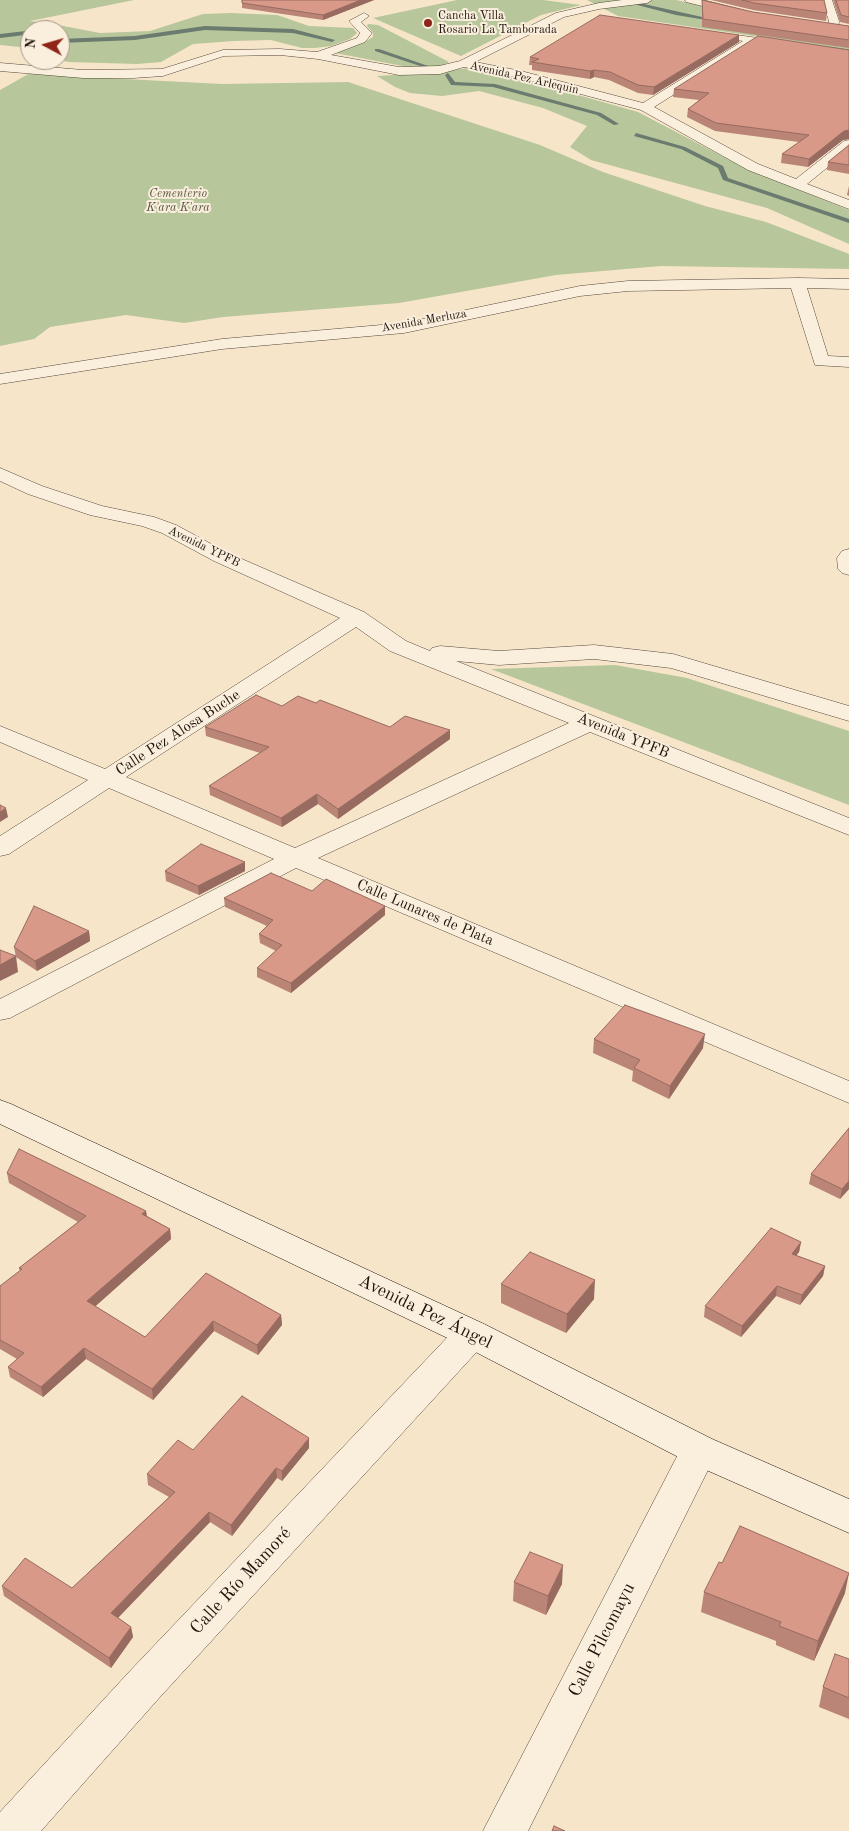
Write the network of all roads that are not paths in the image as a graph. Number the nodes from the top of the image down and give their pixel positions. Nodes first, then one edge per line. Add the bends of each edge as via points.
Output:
1 (647, 0) edge
2 (690, 0) edge
3 (827, 0) edge
4 (574, 12) junction
5 (753, 15) edge
6 (364, 16) dead end
7 (608, 17) edge
8 (849, 29) edge
9 (689, 30) edge
10 (753, 40) junction
11 (849, 53) edge
12 (318, 56) junction
13 (464, 64) junction
14 (0, 67) edge
15 (644, 106) junction
16 (849, 144) edge
17 (798, 184) junction
18 (849, 205) edge
19 (798, 282) junction
20 (849, 284) edge
21 (849, 362) edge
22 (0, 378) edge
23 (0, 474) edge
24 (849, 555) edge
25 (849, 570) edge
26 (356, 618) junction
27 (398, 646) junction
28 (849, 714) edge
29 (589, 723) junction
30 (0, 733) edge
31 (109, 778) junction
32 (849, 827) edge
33 (0, 848) edge
34 (296, 858) junction
35 (0, 1011) edge
36 (849, 1093) edge
37 (1, 1114) edge
38 (472, 1334) junction
39 (699, 1450) junction
40 (849, 1516) edge
41 (12, 1831) edge
42 (505, 1831) edge

1 - 4 street
2 - 5 street
3 - 8 street via 834,21 829,26
4 - 7 street
4 - 13 street via 560,15
6 - 12 street via 354,21 366,33 360,40
9 - 10 street
10 - 11 street
10 - 15 street
12 - 13 street, Avenida Pez Arlequin via 412,72
12 - 14 street, Avenida Pez Arlequin via 280,52 223,53 163,72 133,74 83,74
13 - 15 street, Avenida Pez Arlequin
15 - 17 street, Avenida Pez Arlequin via 754,167
16 - 17 street
17 - 18 street, Avenida Pez Arlequin
19 - 20 street, Avenida Merluza
19 - 21 street via 821,361
19 - 22 street, Avenida Merluza via 628,286 580,291 404,328 222,344
23 - 26 street, Avenida YPFB via 34,490 97,511 148,521 169,529 221,557
24 - 25 street
26 - 27 street, Avenida YPFB
26 - 31 street, Calle Pez Alosa Buche
27 - 28 street, Avenida YPFB via 472,656 531,658 594,652 673,661
27 - 29 street, Avenida YPFB
29 - 32 street, Avenida YPFB
29 - 34 street
30 - 31 street, Calle Lunares de Plata
31 - 33 street, Calle Pez Alosa Buche
31 - 34 street, Calle Lunares de Plata
34 - 35 street
34 - 36 street, Calle Lunares de Plata
37 - 38 street, Avenida Pez Ángel
38 - 39 street, Avenida Pez Ángel
38 - 41 street, Calle Río Mamoré
39 - 40 street, Avenida Pez Ángel
39 - 42 street, Calle Pilcomayu

